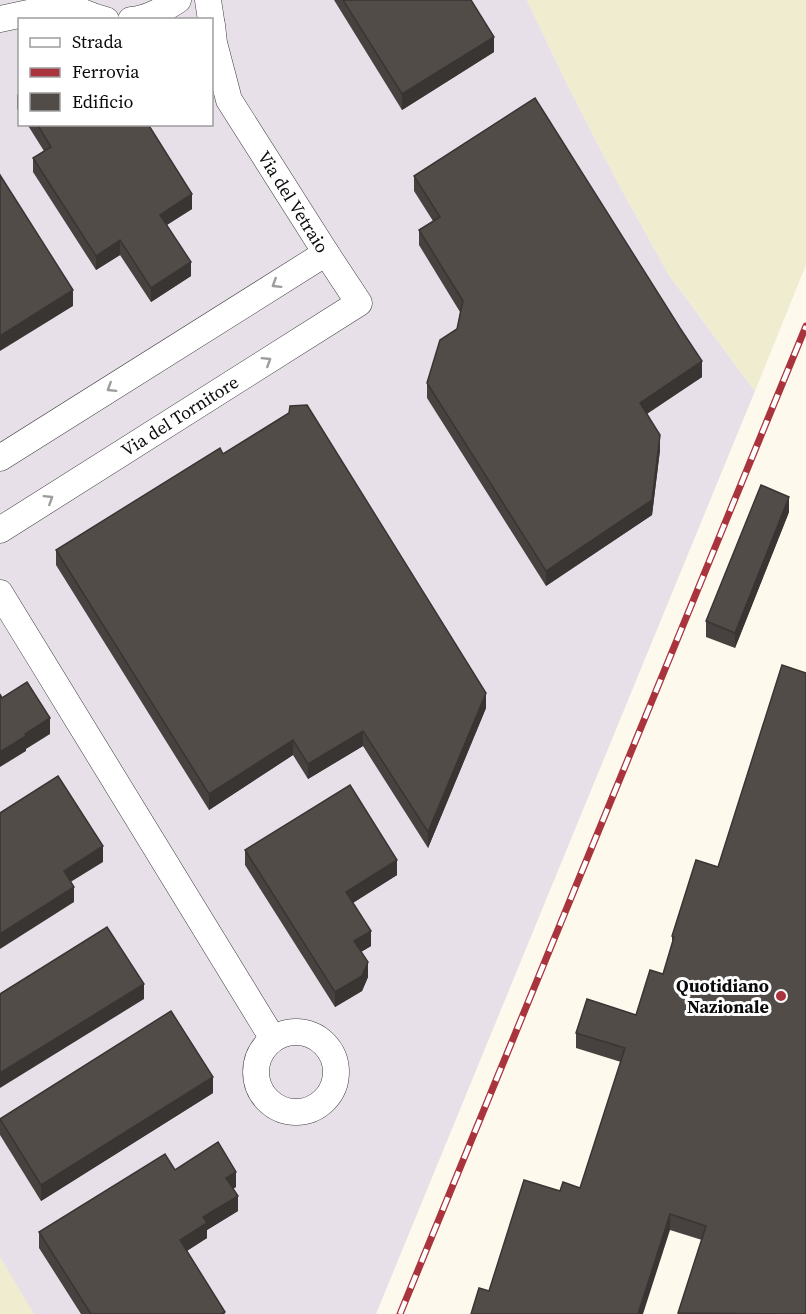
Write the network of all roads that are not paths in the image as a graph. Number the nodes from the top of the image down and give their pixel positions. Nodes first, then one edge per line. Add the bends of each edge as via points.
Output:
1 (178, 0) edge
2 (208, 0) edge
3 (67, 4) edge
4 (98, 18) edge
5 (139, 18) edge
6 (211, 18) edge
7 (0, 19) edge
8 (213, 34) edge
9 (220, 93) edge
10 (326, 253) junction
11 (359, 303) joint
12 (0, 458) edge
13 (0, 530) edge
14 (0, 593) edge
15 (273, 1039) dead end

1 - 5 street
2 - 6 street
3 - 4 street
3 - 7 street
8 - 9 street, Via del Vetraio
9 - 10 street, Via del Vetraio
10 - 11 street, Via del Vetraio
10 -> 12 street
13 -> 11 street, Via del Tornitore
14 - 15 street

